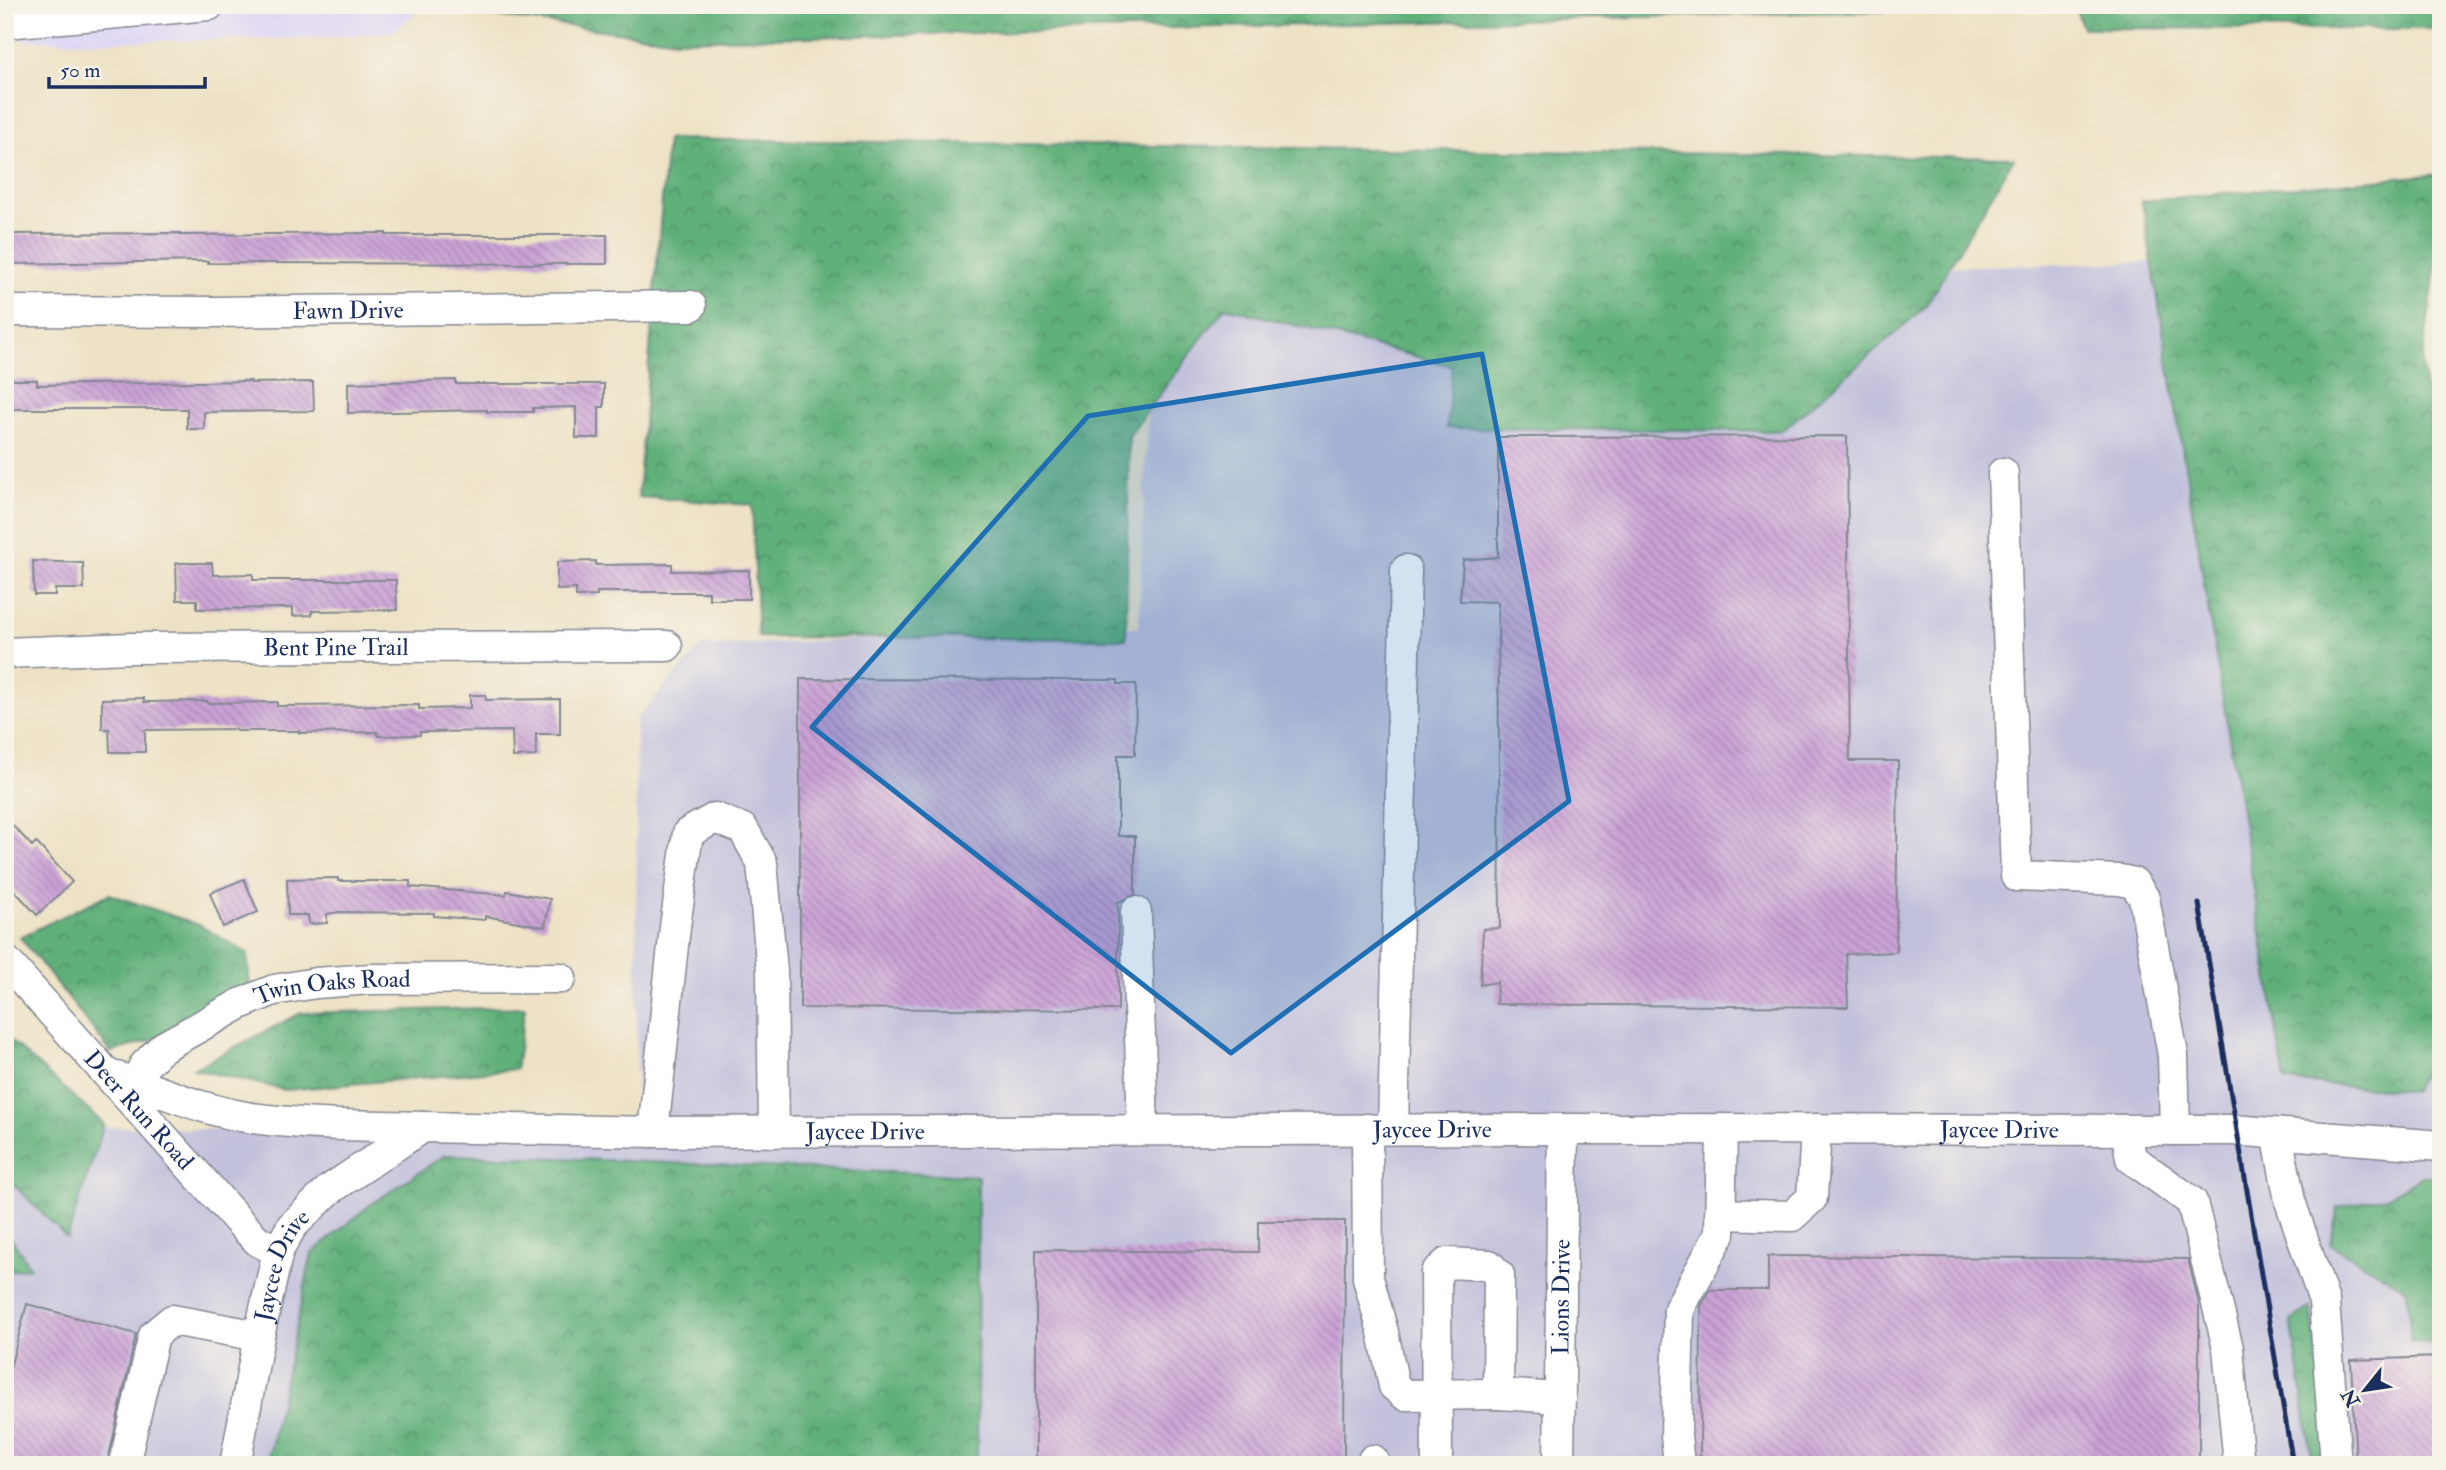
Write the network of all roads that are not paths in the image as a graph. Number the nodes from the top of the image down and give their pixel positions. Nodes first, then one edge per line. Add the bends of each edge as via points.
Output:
1 (209, 5) edge
2 (5, 23) edge
3 (691, 306) dead end
4 (5, 311) edge
5 (2003, 473) dead end
6 (1406, 570) dead end
7 (667, 646) dead end
8 (5, 653) edge
9 (1136, 912) dead end
10 (5, 960) edge
11 (561, 978) dead end
12 (106, 1074) junction
13 (136, 1083) junction
14 (423, 1127) junction
15 (1380, 1129) junction
16 (1563, 1129) junction
17 (1722, 1129) junction
18 (1816, 1129) junction
19 (1143, 1130) junction
20 (2126, 1130) junction
21 (2175, 1130) junction
22 (653, 1132) junction
23 (774, 1132) junction
24 (2277, 1134) junction
25 (2441, 1146) edge
26 (1720, 1214) junction
27 (278, 1251) junction
28 (259, 1336) junction
29 (1498, 1394) junction
30 (1437, 1395) junction
31 (1560, 1398) junction
32 (124, 1465) edge
33 (235, 1465) edge
34 (1437, 1465) edge
35 (1559, 1465) edge
36 (1679, 1465) edge
37 (2239, 1465) edge
38 (2336, 1465) edge

1 - 2 street
3 - 4 street, Fawn Drive
5 - 21 street via 2016,876 2120,880 2134,883 2144,898 2173,1055
6 - 15 street
7 - 8 street, Bent Pine Trail via 130,648
9 - 19 street
10 - 12 street, Deer Run Road
11 - 13 street, Twin Oaks Road via 371,979 274,990 163,1047 144,1066
12 - 13 street, Jaycee Drive
12 - 27 street, Deer Run Road via 244,1227
13 - 14 street, Jaycee Drive via 245,1116
14 - 22 street, Jaycee Drive
14 - 27 street, Jaycee Drive via 329,1190 292,1226
15 - 16 street, Jaycee Drive
15 - 19 street, Jaycee Drive
15 - 30 street via 1368,1278 1394,1386 1405,1395
16 - 17 street, Jaycee Drive
16 - 31 street, Lions Drive
17 - 18 street, Jaycee Drive
17 - 26 street
18 - 20 street, Jaycee Drive
18 - 26 street via 1812,1198 1792,1216
19 - 23 street, Jaycee Drive
20 - 21 street, Jaycee Drive
20 - 37 street via 2131,1158 2192,1202 2228,1348
21 - 24 street, Jaycee Drive
22 - 23 street, Jaycee Drive
22 - 23 street via 688,833 715,818 743,829 762,863 772,971
24 - 25 street, Jaycee Drive
24 - 38 street via 2290,1201 2324,1301
26 - 36 street via 1720,1234 1679,1309
27 - 28 street, Jaycee Drive
28 - 32 street via 172,1320 154,1335
28 - 33 street, Jaycee Drive
29 - 30 street
29 - 30 street via 1499,1275 1489,1265 1447,1262 1436,1273
29 - 31 street
30 - 34 street
31 - 35 street, Lions Drive

